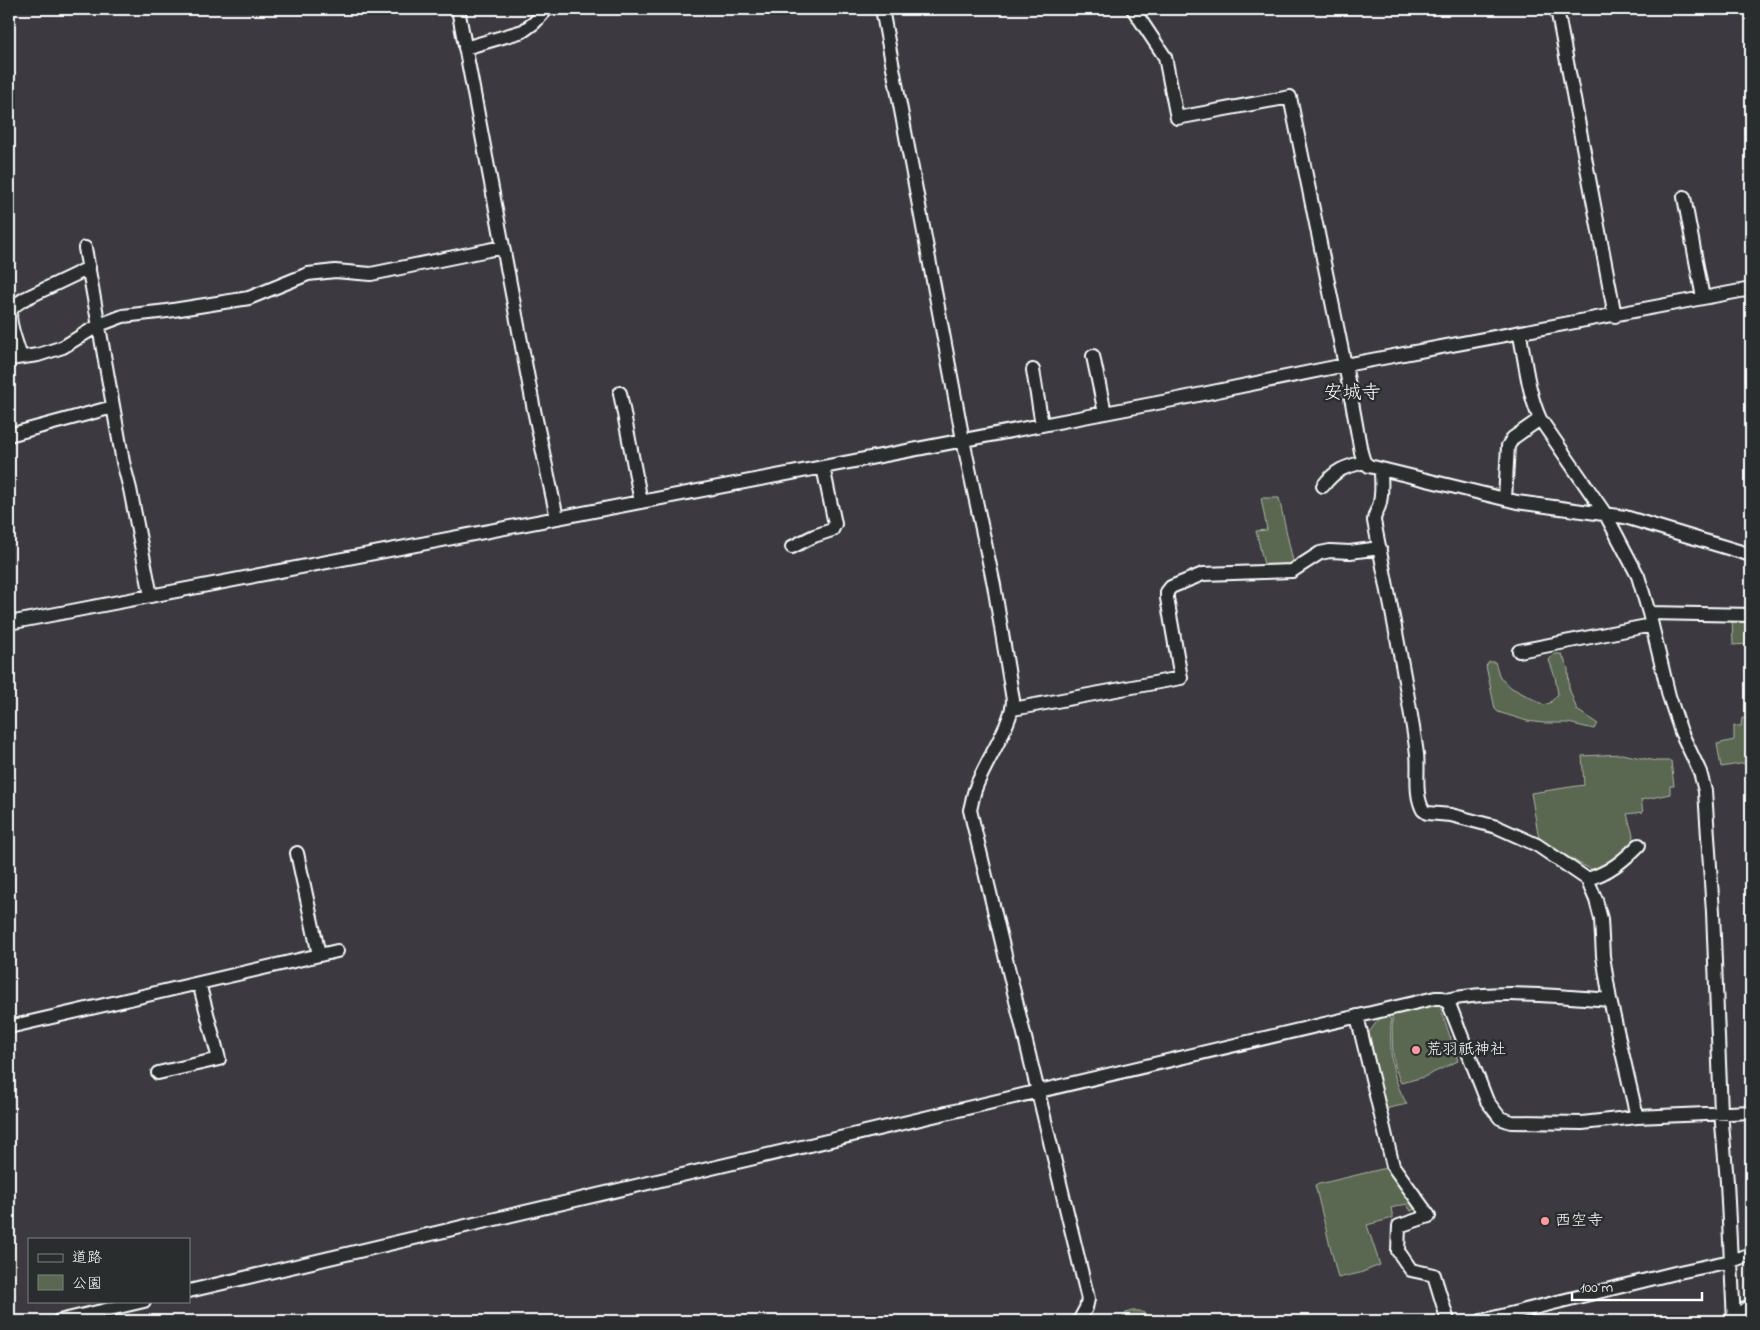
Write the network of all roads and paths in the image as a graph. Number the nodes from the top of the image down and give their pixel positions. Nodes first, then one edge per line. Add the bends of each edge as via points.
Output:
1 (458, 9) edge
2 (547, 9) edge
3 (882, 9) edge
4 (1134, 9) edge
5 (1557, 9) edge
6 (465, 48) junction
7 (1684, 197) dead end
8 (503, 247) junction
9 (85, 248) dead end
10 (89, 268) junction
11 (1751, 289) edge
12 (1703, 298) junction
13 (1615, 316) junction
14 (99, 325) junction
15 (1521, 333) junction
16 (1093, 356) dead end
17 (15, 358) edge
18 (1345, 365) junction
19 (1033, 370) dead end
20 (620, 393) dead end
21 (113, 407) junction
22 (1105, 413) junction
23 (1540, 419) junction
24 (1042, 425) junction
25 (9, 435) edge
26 (963, 440) junction
27 (1364, 462) junction
28 (823, 467) junction
29 (1381, 470) junction
30 (1323, 486) dead end
31 (1505, 499) junction
32 (641, 502) junction
33 (1606, 515) junction
34 (557, 518) junction
35 (792, 548) dead end
36 (1380, 548) junction
37 (1751, 555) edge
38 (151, 596) junction
39 (1751, 615) edge
40 (1650, 619) junction
41 (9, 623) edge
42 (1520, 651) dead end
43 (1013, 709) junction
44 (1639, 845) dead end
45 (297, 853) dead end
46 (1588, 879) junction
47 (337, 951) dead end
48 (319, 955) junction
49 (199, 983) junction
50 (1446, 1000) junction
51 (1610, 1000) junction
52 (1357, 1016) junction
53 (9, 1027) edge
54 (158, 1073) dead end
55 (1037, 1092) junction
56 (1721, 1112) junction
57 (1751, 1112) edge
58 (1637, 1117) junction
59 (1751, 1254) edge
60 (1731, 1261) junction
61 (190, 1291) edge
62 (140, 1302) edge
63 (1751, 1305) edge
64 (1732, 1320) edge
65 (58, 1321) edge
66 (1079, 1321) edge
67 (1448, 1321) edge
68 (1482, 1321) edge

1 - 6 street
2 - 6 street via 523,30
3 - 26 street
4 - 18 street via 1165,57 1177,118 1290,97
5 - 13 street
6 - 8 street
7 - 12 street
8 - 14 street via 371,274 334,271 308,274 248,298 123,316
8 - 34 street
9 - 10 street
10 - 14 street
10 - 17 street via 24,299 10,311
11 - 12 street
12 - 13 street
13 - 15 street
14 - 17 street via 63,347
14 - 21 street
15 - 18 street
15 - 23 street via 1533,400
16 - 22 street
18 - 22 street
18 - 27 street
19 - 24 street
20 - 32 street
21 - 25 street
21 - 38 street
22 - 24 street
23 - 31 street via 1508,446
23 - 33 street
24 - 26 street
26 - 28 street
26 - 43 street via 994,585
27 - 29 street
27 - 30 street via 1347,465
28 - 32 street
28 - 35 street via 835,524 832,530
29 - 31 street
29 - 36 street via 1382,491 1374,514
31 - 33 street
32 - 34 street
33 - 37 street via 1625,517
33 - 40 street via 1638,576
34 - 38 street
36 - 43 street via 1320,553 1292,571 1203,574 1171,587 1166,598 1181,678
36 - 46 street via 1406,688 1417,756 1418,796 1423,810 1497,827 1537,845
38 - 41 street
39 - 40 street
40 - 42 street
40 - 56 street via 1668,696 1705,790
43 - 55 street via 975,789 970,810
44 - 46 street via 1616,866
45 - 48 street
46 - 51 street via 1601,919
47 - 48 street
48 - 49 street
49 - 53 street
49 - 54 street via 219,1059
50 - 51 street via 1526,994
50 - 52 street via 1435,998
50 - 58 street via 1486,1101 1500,1118 1511,1122 1582,1124
51 - 58 street
52 - 55 street
52 - 67 street via 1390,1158 1429,1216 1398,1226 1398,1251 1411,1270 1434,1276
55 - 61 street
55 - 66 street via 1088,1300
56 - 57 street
56 - 58 street
56 - 60 street
59 - 60 street
60 - 64 street
60 - 68 street
62 - 65 street
63 - 64 street

